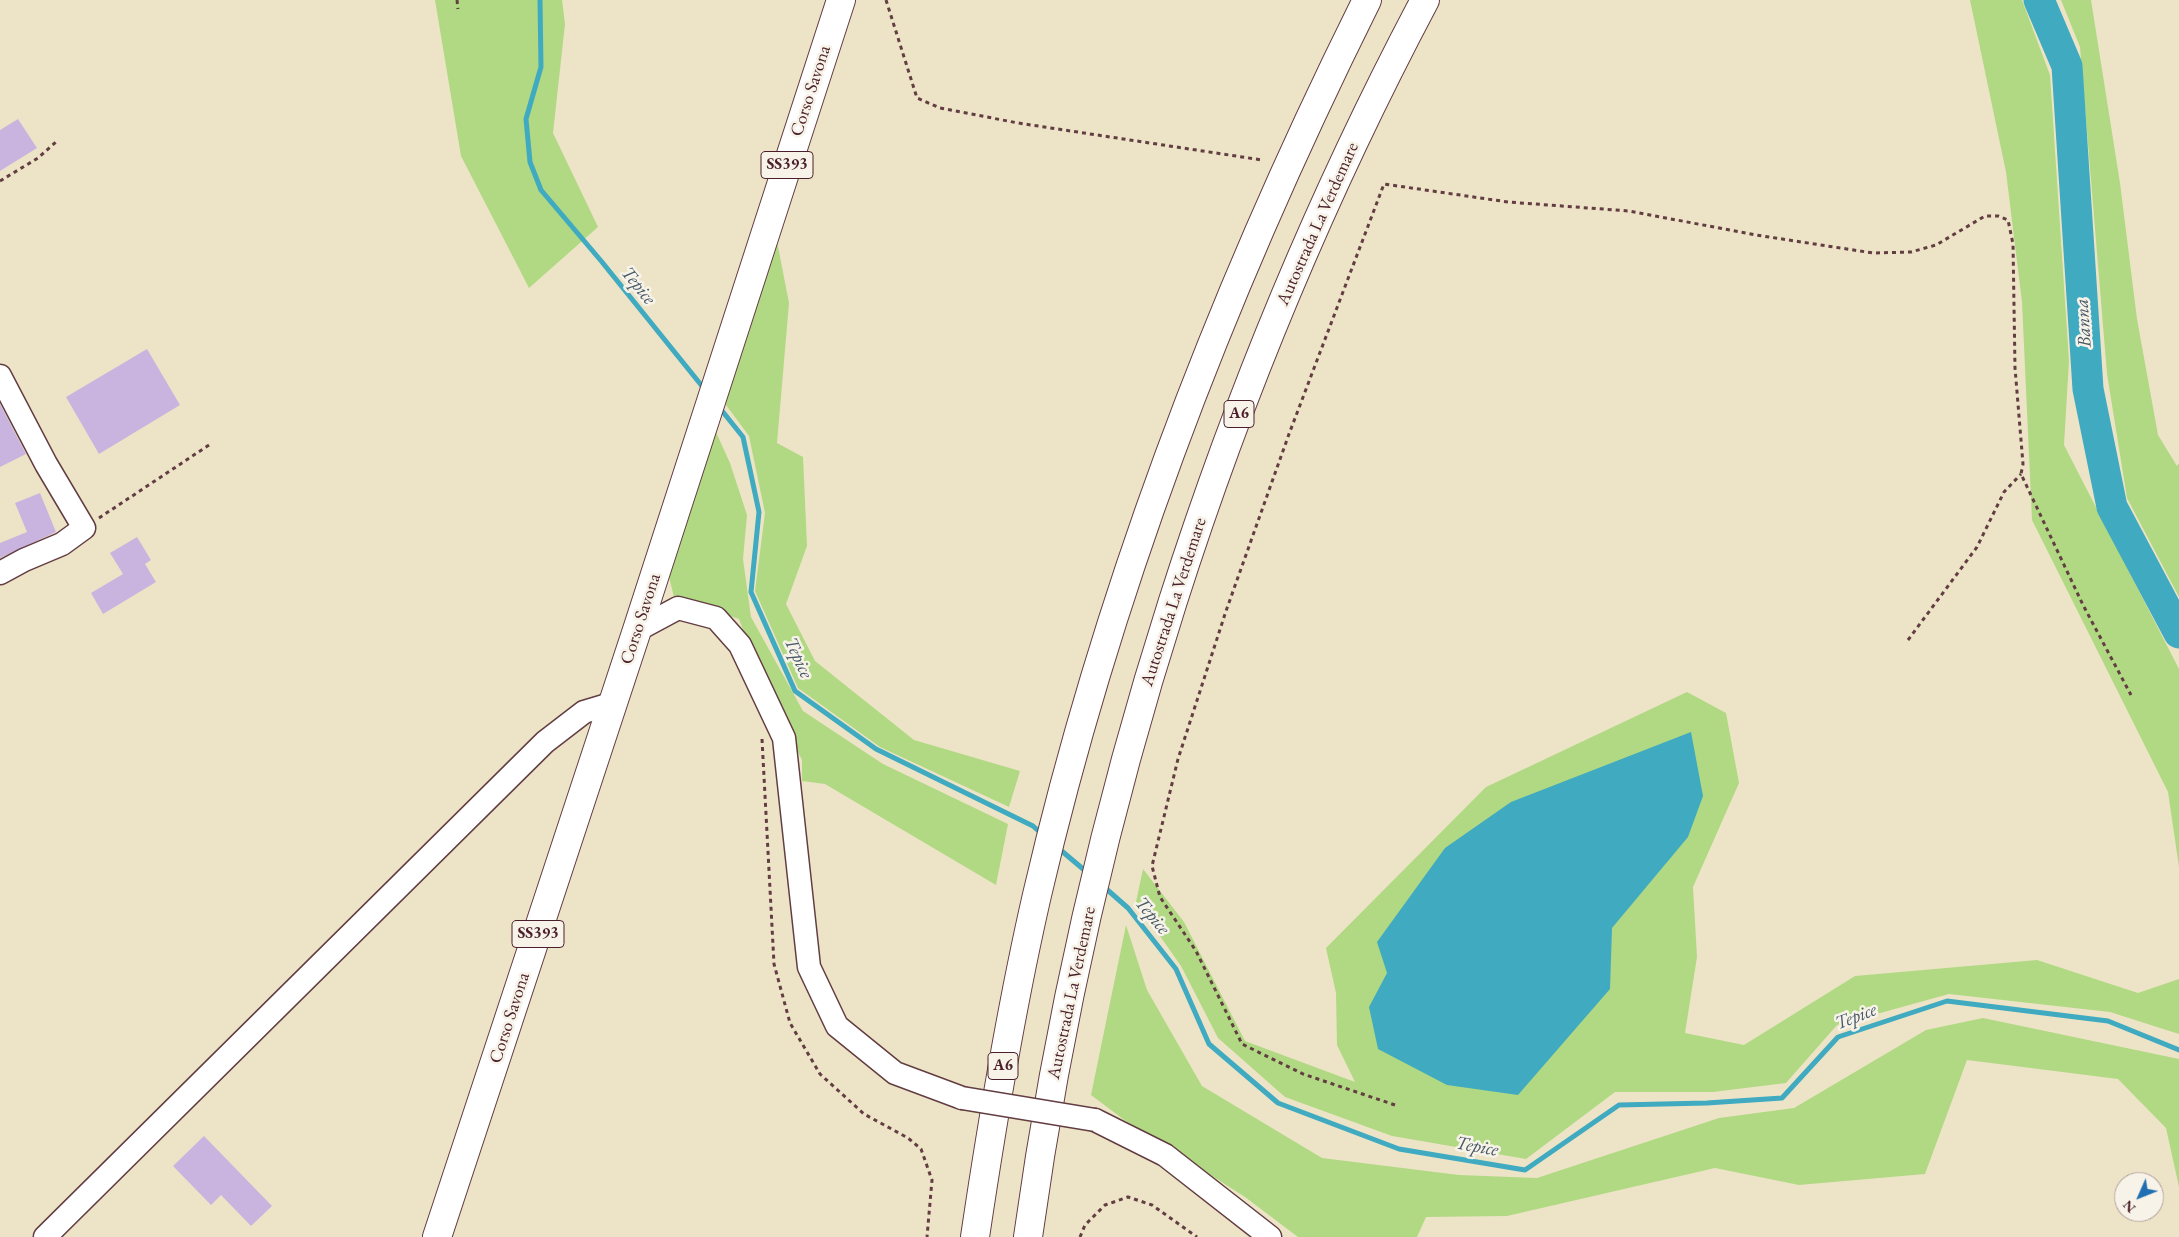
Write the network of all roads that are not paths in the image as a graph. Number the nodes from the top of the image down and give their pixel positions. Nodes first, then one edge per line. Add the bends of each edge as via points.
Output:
1 (841, 0) edge
2 (1367, 0) edge
3 (1425, 0) edge
4 (0, 376) edge
5 (0, 573) edge
6 (638, 630) junction
7 (614, 703) junction
8 (45, 1237) edge
9 (437, 1237) edge
10 (975, 1237) edge
11 (1028, 1237) edge
12 (1270, 1237) edge

1 - 6 main road, Corso Savona / SS393
2 - 10 main road, A6 via 1325,83 1219,323 1133,558 1095,678 1037,896 1012,1017
3 - 11 main road, Autostrada La Verdemare / A6 via 1332,189 1282,302 1199,524 1154,659 1124,767 1062,1030
4 - 5 street via 84,528 62,544
6 - 7 main road, Corso Savona / SS393
6 - 12 street, bridge via 678,608 716,618 740,645 784,738 809,967 837,1026 895,1073 962,1098 1095,1120 1165,1155
7 - 8 street via 584,712 545,742
7 - 9 main road, Corso Savona / SS393

